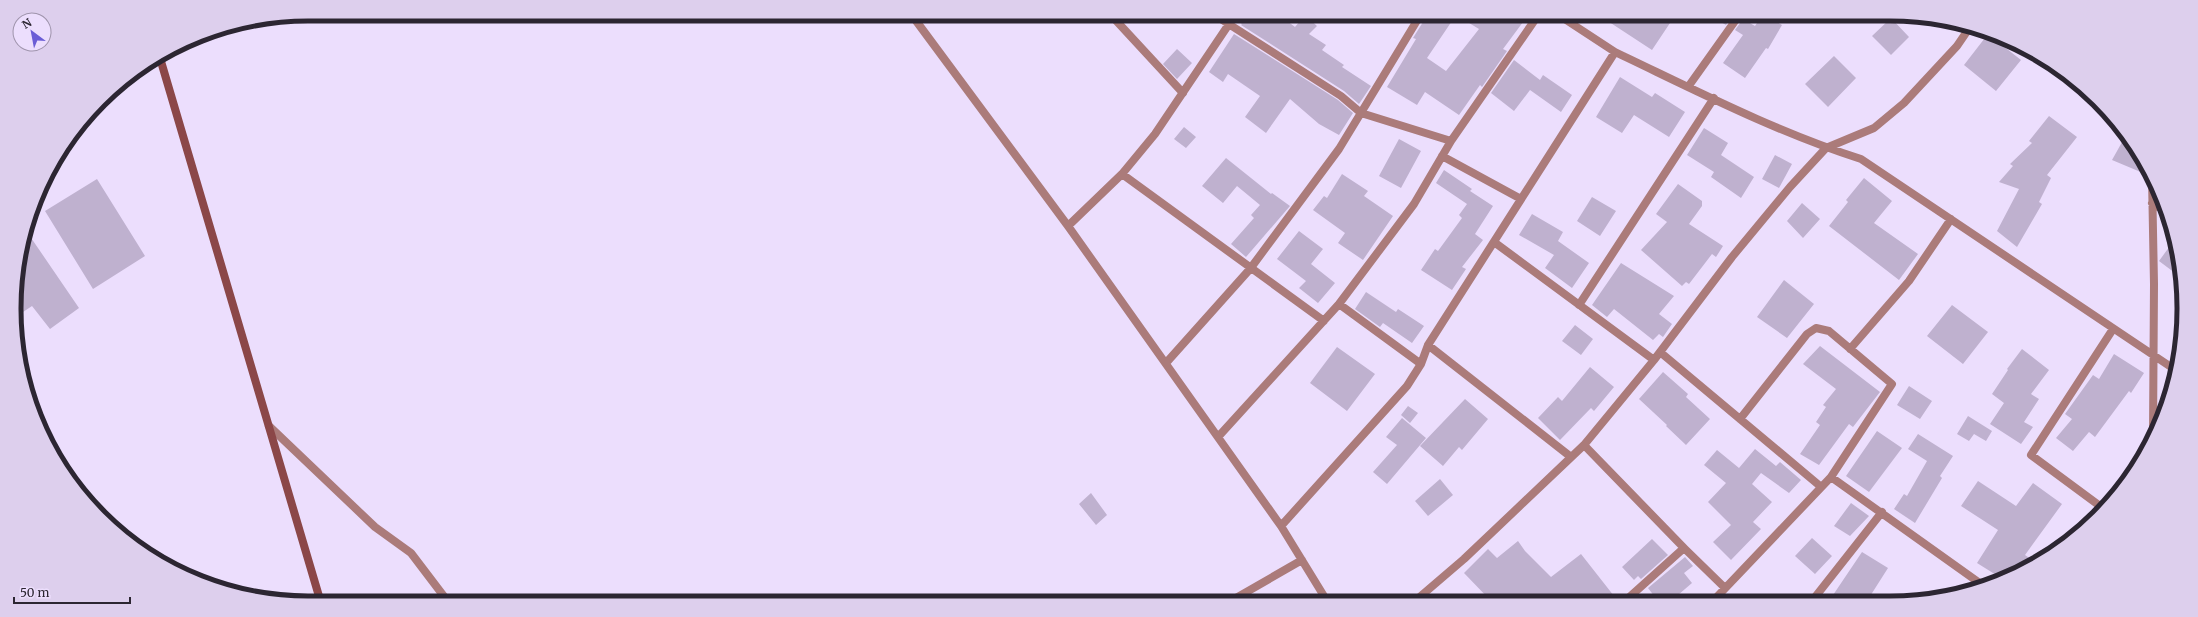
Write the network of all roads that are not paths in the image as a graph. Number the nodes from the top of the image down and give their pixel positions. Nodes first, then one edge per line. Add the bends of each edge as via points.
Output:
1 (916, 21) edge
2 (1116, 21) edge
3 (1224, 21) edge
4 (1417, 21) edge
5 (1534, 21) edge
6 (1568, 21) edge
7 (1735, 21) edge
8 (1229, 24) junction
9 (1967, 32) edge
10 (1615, 52) junction
11 (161, 62) edge
12 (1688, 87) junction
13 (1183, 93) junction
14 (1714, 98) junction
15 (1361, 113) junction
16 (1451, 141) junction
17 (1826, 148) junction
18 (1442, 156) junction
19 (1122, 174) junction
20 (2152, 192) edge
21 (1521, 199) junction
22 (2152, 203) junction
23 (2158, 207) edge
24 (1951, 219) junction
25 (1068, 226) junction
26 (1494, 242) junction
27 (1250, 269) junction
28 (1339, 304) junction
29 (1579, 305) junction
30 (1324, 321) junction
31 (2113, 329) junction
32 (1428, 345) junction
33 (1850, 349) junction
34 (1660, 352) junction
35 (2154, 357) junction
36 (1654, 360) junction
37 (1166, 363) junction
38 (1421, 364) junction
39 (2171, 366) edge
40 (1740, 419) junction
41 (2153, 423) edge
42 (269, 426) junction
43 (1218, 437) junction
44 (1584, 445) junction
45 (1570, 457) junction
46 (1831, 477) junction
47 (1820, 486) junction
48 (2099, 505) edge
49 (1882, 512) junction
50 (1281, 526) junction
51 (1684, 548) junction
52 (1302, 560) junction
53 (1978, 582) edge
54 (1725, 588) junction
55 (319, 596) edge
56 (444, 596) edge
57 (1239, 596) edge
58 (1324, 596) edge
59 (1421, 596) edge
60 (1631, 596) edge
61 (1718, 596) edge
62 (1816, 596) edge

1 - 25 street
2 - 13 street
3 - 8 street
4 - 15 street
5 - 16 street
6 - 10 street
7 - 12 street
8 - 13 street
8 - 15 street via 1341,96
9 - 17 street via 1957,46 1904,103 1874,128
10 - 12 street
10 - 21 street
11 - 42 main road
12 - 14 street
13 - 19 street via 1155,134
14 - 17 street
14 - 29 street
15 - 16 street
15 - 27 street via 1339,148
16 - 18 street
17 - 24 street via 1861,159
17 - 34 street via 1732,257
18 - 21 street
18 - 28 street via 1414,204
19 - 25 street
19 - 27 street
20 - 22 street
21 - 26 street
22 - 23 street
22 - 35 street
24 - 31 street
24 - 33 street via 1909,281
25 - 37 street
26 - 29 street
26 - 32 street
27 - 30 street
27 - 37 street
28 - 30 street
28 - 38 street
29 - 36 street
30 - 43 street
31 - 35 street
31 - 48 street via 2031,455
32 - 38 street
32 - 45 street
33 - 40 street via 1829,331 1816,328 1807,334
33 - 46 street via 1892,384
34 - 36 street
34 - 40 street
35 - 39 street
35 - 41 street
36 - 44 street
37 - 43 street
38 - 50 street via 1407,386
40 - 47 street
42 - 55 main road
42 - 56 street via 375,526 411,554
43 - 50 street
44 - 45 street
44 - 51 street
45 - 59 street via 1464,559
46 - 47 street
46 - 49 street
47 - 54 street
49 - 53 street
49 - 62 street
50 - 52 street
51 - 54 street
51 - 60 street
52 - 57 street
52 - 58 street
54 - 61 street

